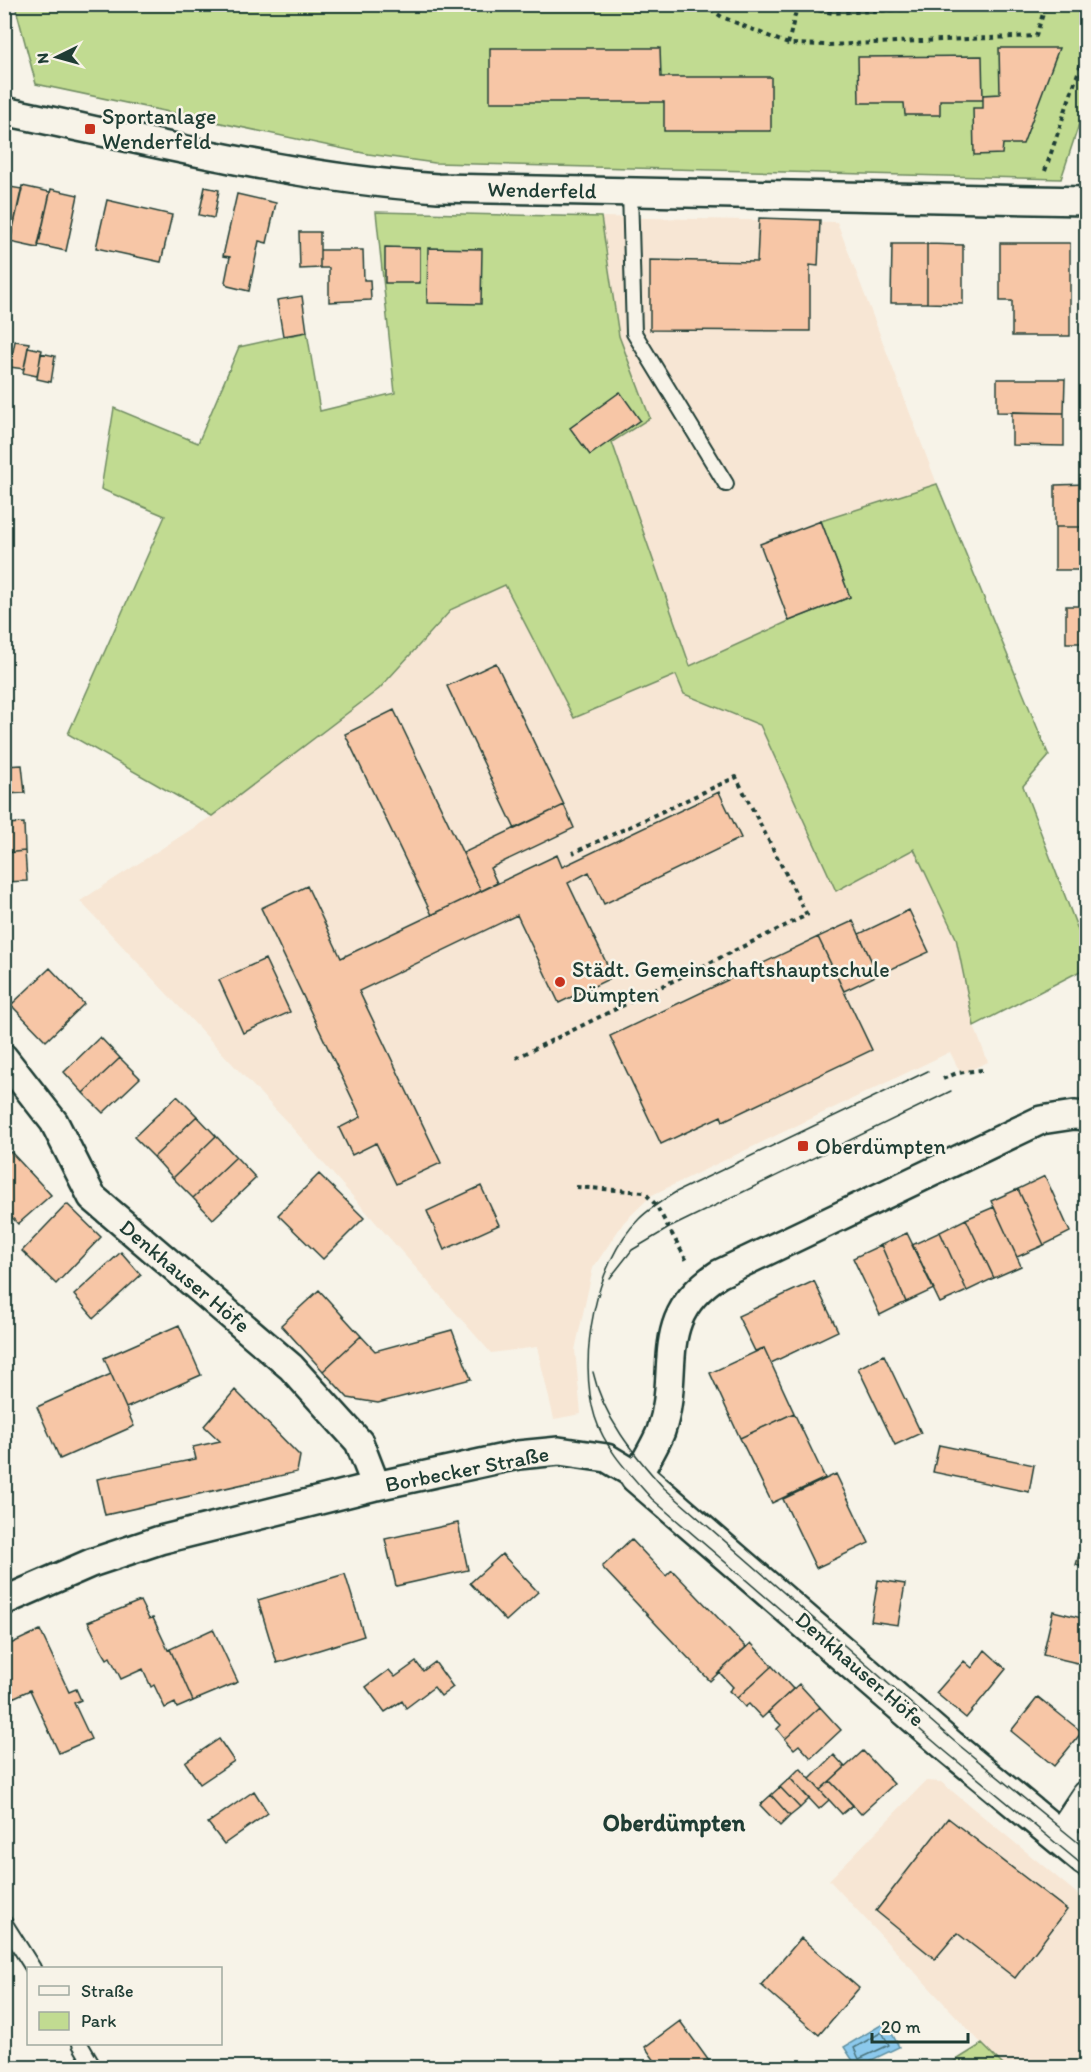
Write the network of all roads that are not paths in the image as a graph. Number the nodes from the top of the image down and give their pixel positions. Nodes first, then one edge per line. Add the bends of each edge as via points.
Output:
1 (4, 111) edge
2 (630, 191) junction
3 (1086, 201) edge
4 (726, 484) dead end
5 (4, 1058) edge
6 (1086, 1116) edge
7 (637, 1476) junction
8 (376, 1486) junction
9 (4, 1601) edge
10 (1086, 1795) edge
11 (1058, 1837) junction
12 (1086, 1859) edge
13 (4, 1922) edge
14 (32, 1967) edge
15 (81, 2045) edge
16 (94, 2067) edge

1 - 2 street, Wenderfeld via 304,172 390,185
2 - 3 street, Wenderfeld
2 - 4 lane via 634,333
5 - 8 street, Denkhauser Höfe via 54,1122 92,1197 291,1367 359,1442
6 - 7 street via 1041,1120 701,1285 679,1316 670,1345 661,1431
7 - 8 street, Borbecker Straße via 607,1458 559,1452 518,1455
7 - 11 street, Denkhauser Höfe
8 - 9 street, Borbecker Straße via 160,1540 91,1563
10 - 11 street
11 - 12 street, Denkhauser Höfe
13 - 14 lane
15 - 16 lane

